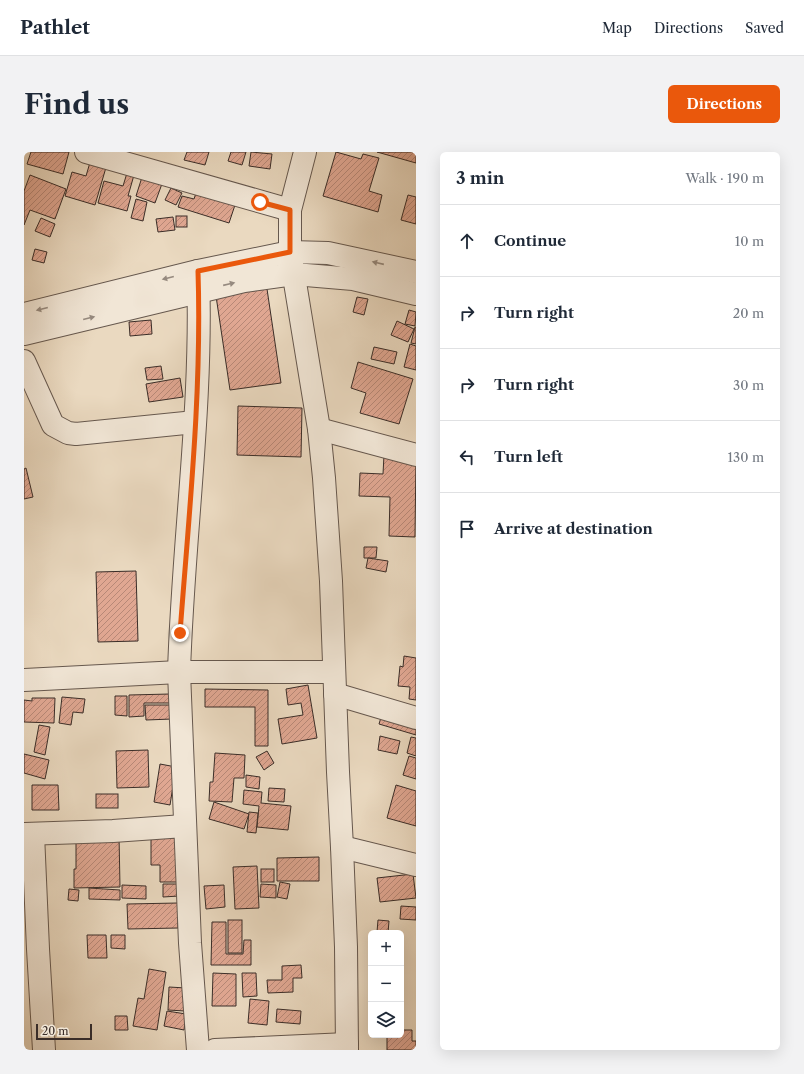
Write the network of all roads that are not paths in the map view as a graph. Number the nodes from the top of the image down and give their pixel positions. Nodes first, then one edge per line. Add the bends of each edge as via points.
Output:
1 (86, 152) edge
2 (305, 152) edge
3 (142, 160) edge
4 (290, 210) junction
5 (290, 252) junction
6 (416, 272) edge
7 (294, 274) junction
8 (199, 281) junction
9 (416, 294) edge
10 (24, 314) edge
11 (24, 334) edge
12 (24, 361) edge
13 (195, 422) junction
14 (319, 429) junction
15 (416, 454) edge
16 (179, 672) junction
17 (334, 672) junction
18 (24, 680) edge
19 (335, 694) junction
20 (416, 718) edge
21 (184, 826) junction
22 (28, 834) edge
23 (342, 847) junction
24 (416, 865) edge
25 (347, 1047) edge
26 (44, 1050) edge
27 (198, 1050) edge
28 (215, 1050) edge

1 - 3 street
2 - 4 street
3 - 4 street
4 - 5 street
6 -> 5 street via 328,253
5 - 7 street
5 - 8 street
8 -> 7 street via 244,281
7 - 9 street via 353,280
7 - 14 street
8 -> 10 street
11 -> 8 street
8 - 13 street
12 - 13 street via 52,425 68,433
13 - 16 street
14 - 15 street
14 - 17 street via 331,582
16 - 17 street
16 - 18 street
16 - 21 street
17 - 19 street
19 - 20 street
19 - 23 street
21 - 22 street
21 - 27 street
22 - 26 street
23 - 24 street
23 - 25 street
25 - 28 street

